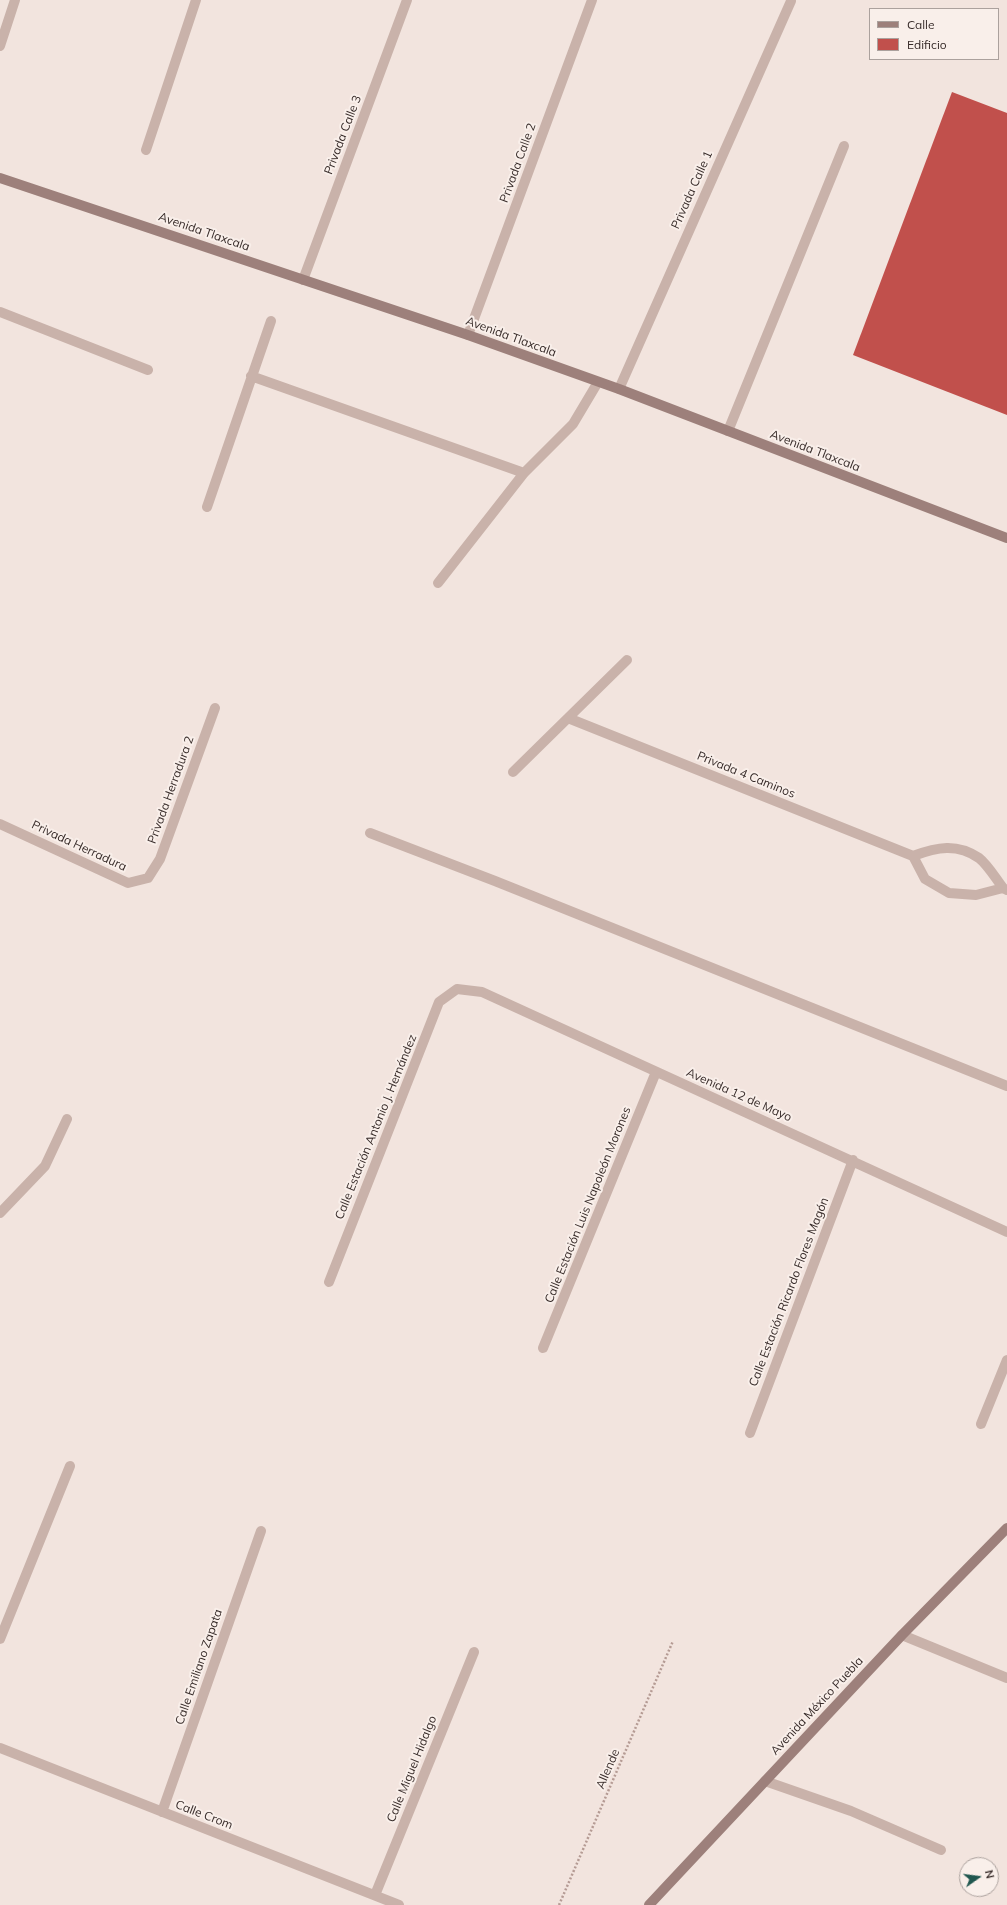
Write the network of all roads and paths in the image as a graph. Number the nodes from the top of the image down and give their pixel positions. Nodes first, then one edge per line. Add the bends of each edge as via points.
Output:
1 (15, 0) edge
2 (196, 0) edge
3 (407, 0) edge
4 (592, 0) edge
5 (791, 1) dead end
6 (2, 30) edge
7 (0, 46) edge
8 (844, 146) dead end
9 (146, 150) dead end
10 (0, 178) edge
11 (303, 280) junction
12 (0, 312) edge
13 (271, 321) dead end
14 (468, 335) junction
15 (148, 370) dead end
16 (251, 376) junction
17 (598, 382) junction
18 (619, 389) junction
19 (728, 432) junction
20 (524, 473) junction
21 (207, 508) dead end
22 (1007, 538) edge
23 (438, 583) dead end
24 (627, 660) dead end
25 (215, 708) dead end
26 (568, 718) junction
27 (513, 772) dead end
28 (0, 824) edge
29 (370, 833) dead end
30 (913, 856) junction
31 (148, 878) joint
32 (1005, 889) edge
33 (457, 989) joint
34 (656, 1072) junction
35 (1007, 1086) edge
36 (67, 1118) dead end
37 (853, 1160) junction
38 (0, 1213) edge
39 (1007, 1232) edge
40 (329, 1282) dead end
41 (543, 1348) dead end
42 (1007, 1360) edge
43 (981, 1424) dead end
44 (750, 1433) dead end
45 (70, 1466) dead end
46 (1007, 1528) edge
47 (261, 1531) dead end
48 (902, 1635) junction
49 (0, 1639) edge
50 (673, 1641) dead end
51 (474, 1652) dead end
52 (1007, 1678) edge
53 (0, 1748) edge
54 (765, 1781) junction
55 (162, 1812) junction
56 (941, 1850) dead end
57 (374, 1895) junction
58 (398, 1905) edge
59 (559, 1905) edge
60 (649, 1905) edge

1 - 6 street
2 - 9 street
3 - 11 street, Privada Calle 3
4 - 14 street, Privada Calle 2
5 - 18 street, Privada Calle 1
6 - 7 street
8 - 19 street
10 - 11 street, Avenida Tlaxcala
11 - 14 street, Avenida Tlaxcala
12 - 15 street
13 - 16 street
14 - 17 street, Avenida Tlaxcala
16 - 20 street
16 - 21 street
17 - 18 street, Avenida Tlaxcala
17 - 20 street via 573,424
18 - 19 street, Avenida Tlaxcala
19 - 22 street, Avenida Tlaxcala
20 - 23 street
24 - 26 street
25 - 31 street, Privada Herradura 2 via 160,859
26 - 27 street
26 - 30 street, Privada 4 Caminos
28 - 31 street, Privada Herradura via 128,883
29 - 35 street
30 - 32 street via 935,848 957,848 980,859
30 - 32 street via 925,879 949,893 976,895
33 - 34 street, Avenida 12 de Mayo via 482,992
33 - 40 street, Calle Estación Antonio J. Hernández via 440,1002
34 - 37 street, Avenida 12 de Mayo
34 - 41 street, Calle Estación Luis Napoleón Morones
36 - 38 street via 45,1166
37 - 39 street, Avenida 12 de Mayo
37 - 44 street, Calle Estación Ricardo Flores Magón
42 - 43 street
45 - 49 street
46 - 48 street, Avenida México Puebla
47 - 55 street, Calle Emiliano Zapata
48 - 52 street
48 - 54 street, Avenida México Puebla
50 - 59 path, Allende
51 - 57 street, Calle Miguel Hidalgo
53 - 55 street, Calle Crom
54 - 56 street via 851,1811
54 - 60 street, Avenida México Puebla
55 - 57 street, Calle Crom
57 - 58 street, Calle Crom

